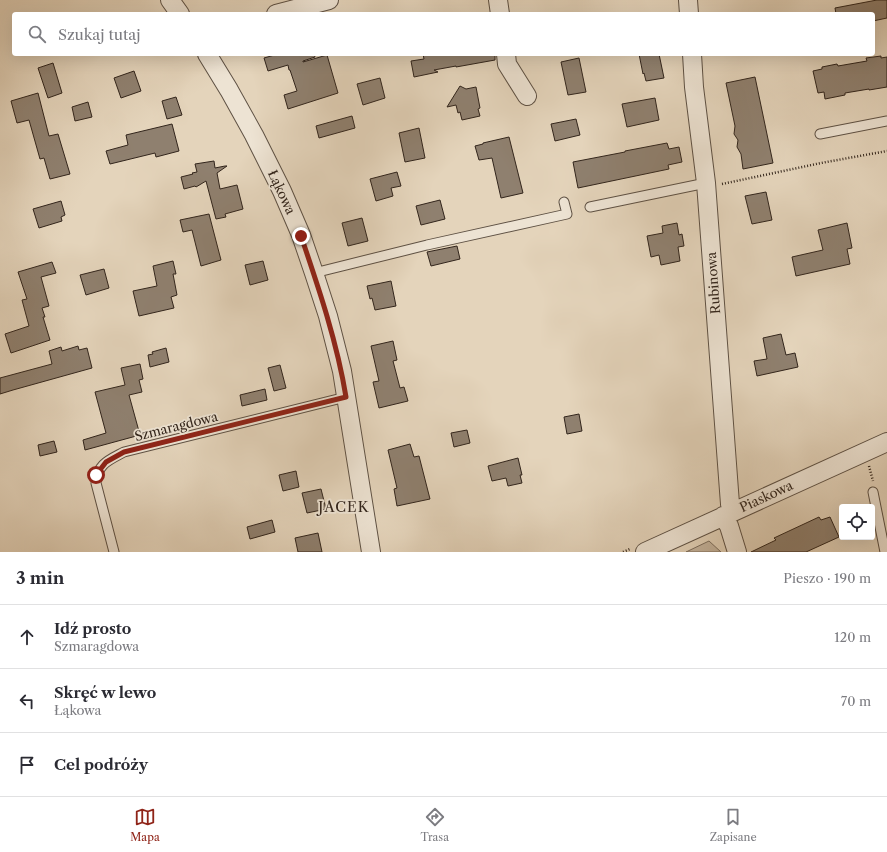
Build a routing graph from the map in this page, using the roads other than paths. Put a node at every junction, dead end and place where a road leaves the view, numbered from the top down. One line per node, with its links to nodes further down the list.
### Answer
1 (170, 0): 5 (street)
2 (329, 0): 6 (street)
3 (498, 0): 7 (street)
4 (688, 0): 8 (street)
5 (179, 12)
6 (284, 12)
7 (500, 12)
8 (689, 12)
9 (208, 56): 18 (street, Łąkowa)
10 (506, 56): 12 (street)
11 (692, 56): 15 (street, Rubinowa)
12 (527, 96)
13 (887, 121): 14 (lane)
14 (820, 134)
15 (706, 183): 17 (lane); 22 (street, Rubinowa)
16 (564, 202): 18 (lane)
17 (590, 206)
18 (314, 273): 19 (street, Łąkowa)
19 (346, 397): 23 (lane, Szmaragdowa); 24 (street, Łąkowa)
20 (887, 442): 22 (street, Piaskowa)
21 (873, 492): 27 (lane)
22 (728, 514): 25 (street, Piaskowa); 26 (street, Rubinowa)
23 (114, 552)
24 (371, 552)
25 (645, 552)
26 (737, 552)
27 (885, 552)

